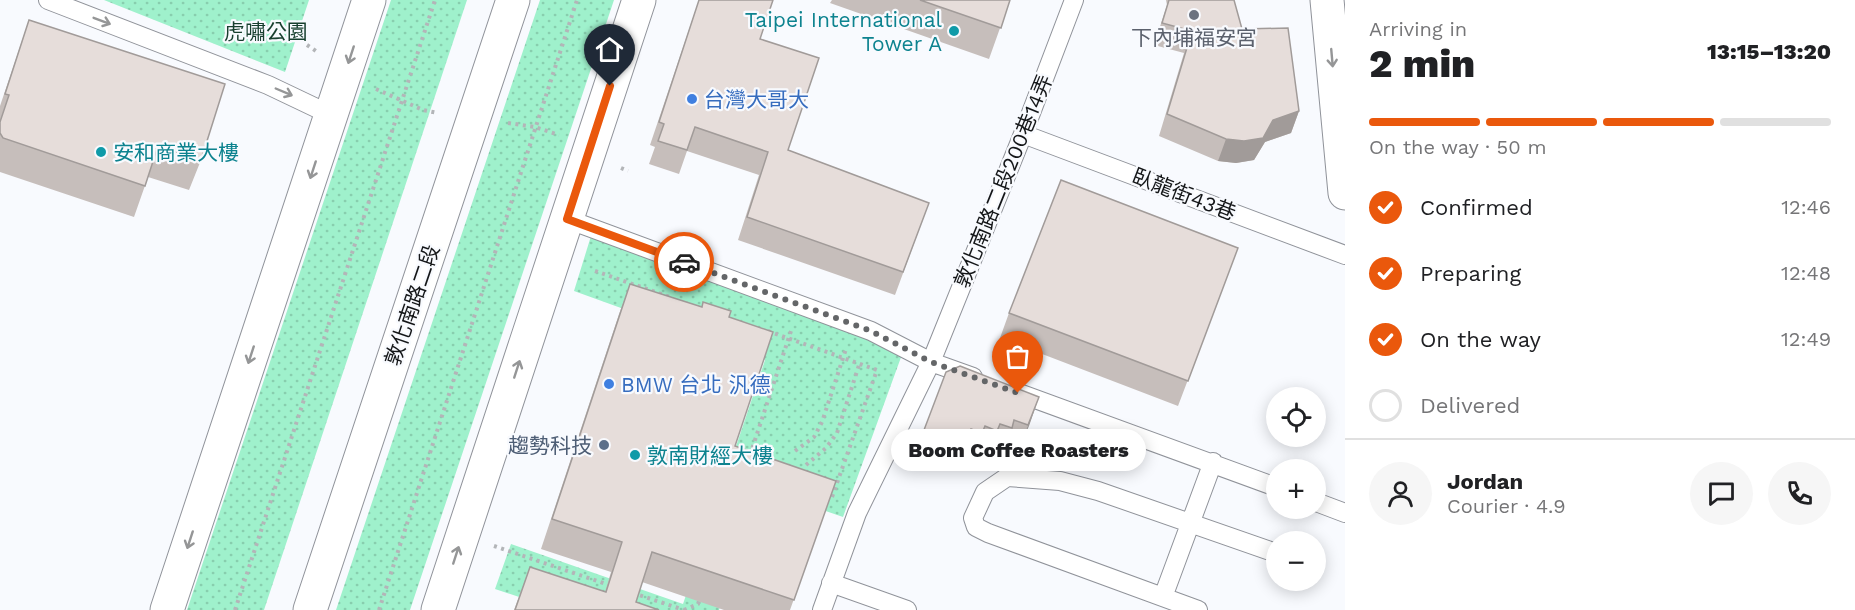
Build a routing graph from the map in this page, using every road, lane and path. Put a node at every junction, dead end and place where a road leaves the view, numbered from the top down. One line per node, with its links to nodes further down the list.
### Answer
1 (48, 0): 12 (lane, one-way to 12)
2 (369, 0): 12 (main road, one-way to 12)
3 (435, 0): 10 (path)
4 (513, 0): 47 (main road, 敦化南路二段)
5 (577, 0): 14 (path)
6 (639, 0): 18 (main road)
7 (1074, 0): 15 (lane, 敦化南路二段200巷14弄)
8 (1327, 0): 17 (main road, one-way to 17)
9 (372, 87): 10 (path)
10 (402, 100): 11 (path); 46 (path)
11 (423, 110)
12 (331, 115): 45 (main road, one-way to 45)
13 (506, 123): 14 (path)
14 (535, 127): 16 (path); 48 (path)
15 (1023, 134): 19 (lane, 臥龍街43巷); 27 (lane, 敦化南路二段200巷14弄)
16 (558, 135)
17 (1345, 193)
18 (567, 219): 22 (lane); 38 (main road, one-way to 18)
19 (1345, 255)
20 (595, 270): 21 (path)
21 (681, 301)
22 (800, 305): 23 (lane); 25 (path)
23 (862, 328): 26 (path); 27 (lane); 28 (path)
24 (767, 331): 25 (path)
25 (789, 339): 26 (path); 30 (path)
26 (843, 358): 28 (path); 29 (path)
27 (931, 362): 31 (lane); 35 (lane, 敦化南路二段200巷14弄)
28 (860, 364): 32 (path); 35 (path)
29 (795, 451)
30 (748, 462)
31 (1213, 462): 33 (lane); 37 (lane)
32 (806, 465)
33 (1266, 483)
34 (1326, 506): 36 (lane)
35 (857, 513): 40 (lane, 敦化南路二段200巷14弄)
36 (1345, 513)
37 (1191, 523): 39 (lane); 44 (lane); 44 (lane)
38 (462, 536): 41 (path); 49 (main road, one-way to 38)
39 (1266, 550)
40 (831, 583): 51 (lane, 敦化南路二段200巷14弄); 52 (lane)
41 (616, 587)
42 (627, 591): 50 (path)
43 (702, 593): 50 (path)
44 (1163, 597): 53 (lane)
45 (166, 610)
46 (236, 610)
47 (310, 610)
48 (379, 610)
49 (438, 610)
50 (684, 610)
51 (822, 610)
52 (907, 610)
53 (1198, 610)

